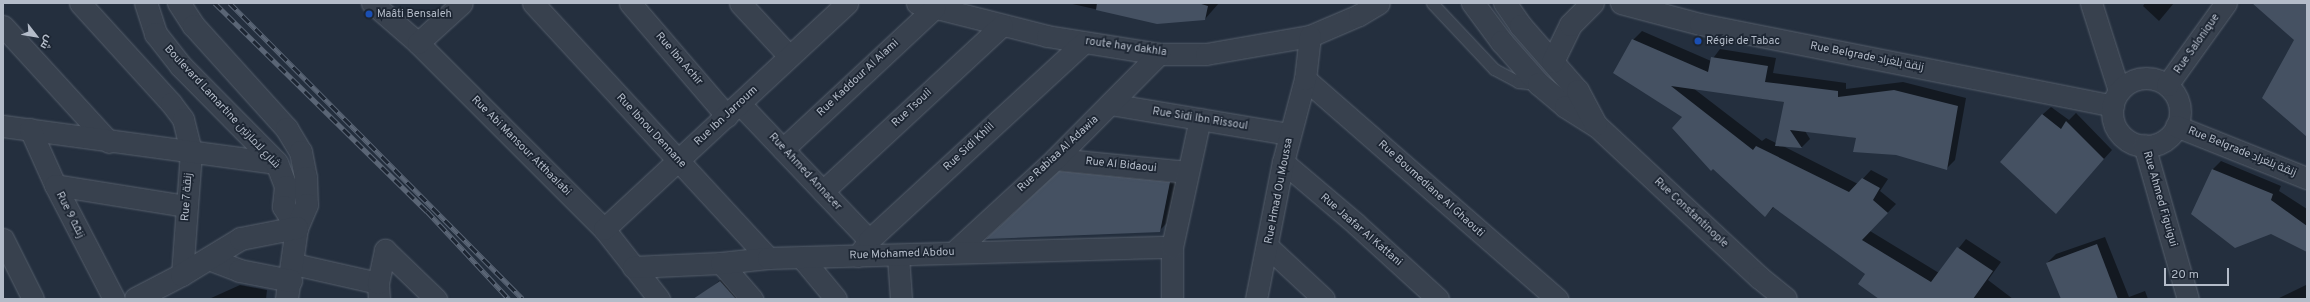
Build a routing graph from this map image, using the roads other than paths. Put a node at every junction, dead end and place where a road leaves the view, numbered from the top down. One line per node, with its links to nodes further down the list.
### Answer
1 (80, 3): 41 (street, Rue 7 زنقة)
2 (146, 3): 45 (street, Boulevard Lamartine شارع لامارتين)
3 (179, 3): 51 (street)
4 (372, 3): 23 (street, Rue Abi Mansour Atthaalabi)
5 (462, 3): 23 (street)
6 (533, 3): 43 (street, Rue Ibnou Dennane)
7 (630, 3): 32 (street, Rue Ibn Achir)
8 (740, 3): 25 (street)
9 (847, 3): 25 (street, Rue Ibn Jarroum)
10 (1379, 3): 21 (street, route hay dakhla)
11 (1432, 3): 28 (lane)
12 (1473, 3): 28 (street, Rue Constantinople)
13 (1505, 3): 26 (street, Rue Constantinople)
14 (1592, 3): 26 (street)
15 (1622, 3): 30 (street, Rue Belgrade زنقة بلغراد)
16 (2091, 3): 30 (street)
17 (2226, 3): 29 (street, Rue Salonique)
18 (925, 5): 19 (street, route hay dakhla); 40 (street, Rue Kaddour Al Alami)
19 (1002, 25): 22 (street, route hay dakhla); 49 (street, Rue Tsouli)
20 (3, 26): 38 (street)
21 (1310, 36): 24 (street, route hay dakhla); 27 (street, Rue Hmad Ou Moussa)
22 (1084, 42): 24 (street, route hay dakhla); 56 (street, Rue Sidi Khlil)
23 (418, 43): 52 (street, Rue Abi Mansour Atthaalabi)
24 (1159, 54): 31 (street, Rue Rabiaa Al Adawia)
25 (789, 56): 32 (street, Rue Ibn Jarroum)
26 (1553, 62): 35 (street, Rue Constantinople)
27 (1306, 79): 37 (street, Rue Hmad Ou Moussa); 79 (street, Rue Boumediane Al Ghaouti)
28 (1539, 84): 35 (street, Rue Constantinople)
29 (2167, 86): 30 (street); 36 (street)
30 (2116, 99): 39 (street)
31 (1110, 104): 33 (street, Rue Sidi Ibn Rissoul); 42 (street, Rue Rabiaa Al Adawia)
32 (734, 110): 40 (street, Rue Ahmed Annacer); 43 (street, Rue Ibn Jarroum)
33 (1200, 119): 37 (street, Rue Sidi Ibn Rissoul); 46 (street)
34 (12, 124): 38 (street); 48 (street, Rue 9 زنقة)
35 (1597, 126): 80 (street, Rue Constantinople)
36 (2176, 126): 39 (street); 47 (street, Rue Belgrade زنقة بلغراد)
37 (1290, 134): 44 (street, Rue Hmad Ou Moussa)
38 (109, 142): 41 (street)
39 (2144, 145): 81 (street, Rue Ahmed Figuigui)
40 (783, 149): 49 (street, Rue Ahmed Annacer)
41 (191, 152): 45 (street); 50 (street, Rue 7 زنقة)
42 (1055, 159): 46 (street, Rue Al Bidaoui); 57 (street, Rue Rabiaa Al Adawia)
43 (679, 161): 52 (street, Rue Ibn Jarroum); 59 (street, Rue Ibnou Dennane)
44 (1283, 162): 55 (street, Rue Hmad Ou Moussa); 78 (street, Rue Jaafar Al Kattani)
45 (277, 163): 51 (street, Boulevard Lamartine شارع لامارتين)
46 (1187, 172): 54 (street)
47 (2307, 178)
48 (55, 185): 50 (street); 68 (street, Rue 9 زنقة)
49 (823, 191): 56 (street, Rue Ahmed Annacer)
50 (186, 206): 64 (street, Rue 7 زنقة)
51 (297, 228): 61 (street); 65 (street)
52 (604, 229): 63 (street, Rue Abi Mansour Atthaalabi)
53 (3, 239): 67 (street)
54 (1172, 247): 57 (street, Rue Mohamed Abdou); 75 (street)
55 (1268, 247): 76 (street, Rue Hmad Ou Moussa); 77 (street)
56 (864, 248): 58 (street, Rue Mohamed Abdou); 60 (street, Rue Mohamed Abdou)
57 (954, 252): 58 (street, Rue Mohamed Abdou)
58 (898, 256): 74 (street)
59 (768, 258): 60 (street, Rue Mohamed Abdou); 62 (street, Rue Mohamed Abdou)
60 (802, 258): 73 (street)
61 (209, 259): 64 (street); 65 (street)
62 (721, 264): 63 (street, Rue Mohamed Abdou); 72 (street)
63 (633, 267): 71 (street, Rue Abi Mansour Atthaalabi)
64 (182, 275): 69 (street)
65 (291, 281): 66 (street)
66 (378, 291): 70 (street)
67 (32, 299)
68 (114, 299)
69 (136, 299)
70 (436, 299)
71 (660, 299)
72 (752, 299)
73 (836, 299)
74 (901, 299)
75 (1172, 299)
76 (1256, 299)
77 (1324, 299)
78 (1438, 299)
79 (1558, 299)
80 (1786, 299)
81 (2188, 299)

